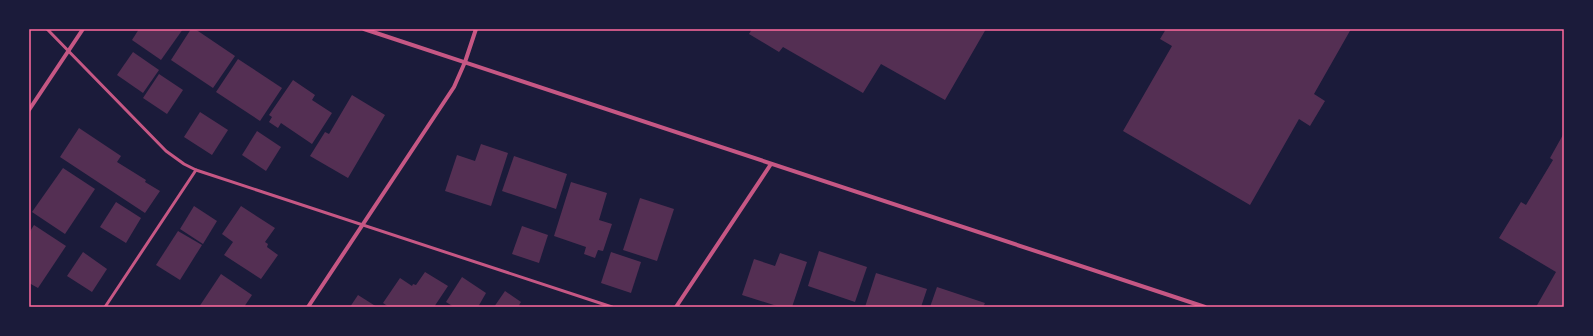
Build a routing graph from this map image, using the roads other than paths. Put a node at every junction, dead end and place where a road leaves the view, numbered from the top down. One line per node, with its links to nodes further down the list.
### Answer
1 (47, 29): 5 (lane)
2 (83, 29): 5 (street)
3 (364, 29): 6 (street)
4 (476, 29): 6 (street)
5 (69, 50): 7 (street); 9 (lane)
6 (465, 62): 8 (street); 10 (street)
7 (29, 110)
8 (771, 164): 14 (street); 15 (street)
9 (196, 170): 10 (lane); 11 (lane)
10 (363, 225): 12 (street); 13 (lane)
11 (105, 307)
12 (308, 307)
13 (612, 307)
14 (676, 307)
15 (1205, 307)

